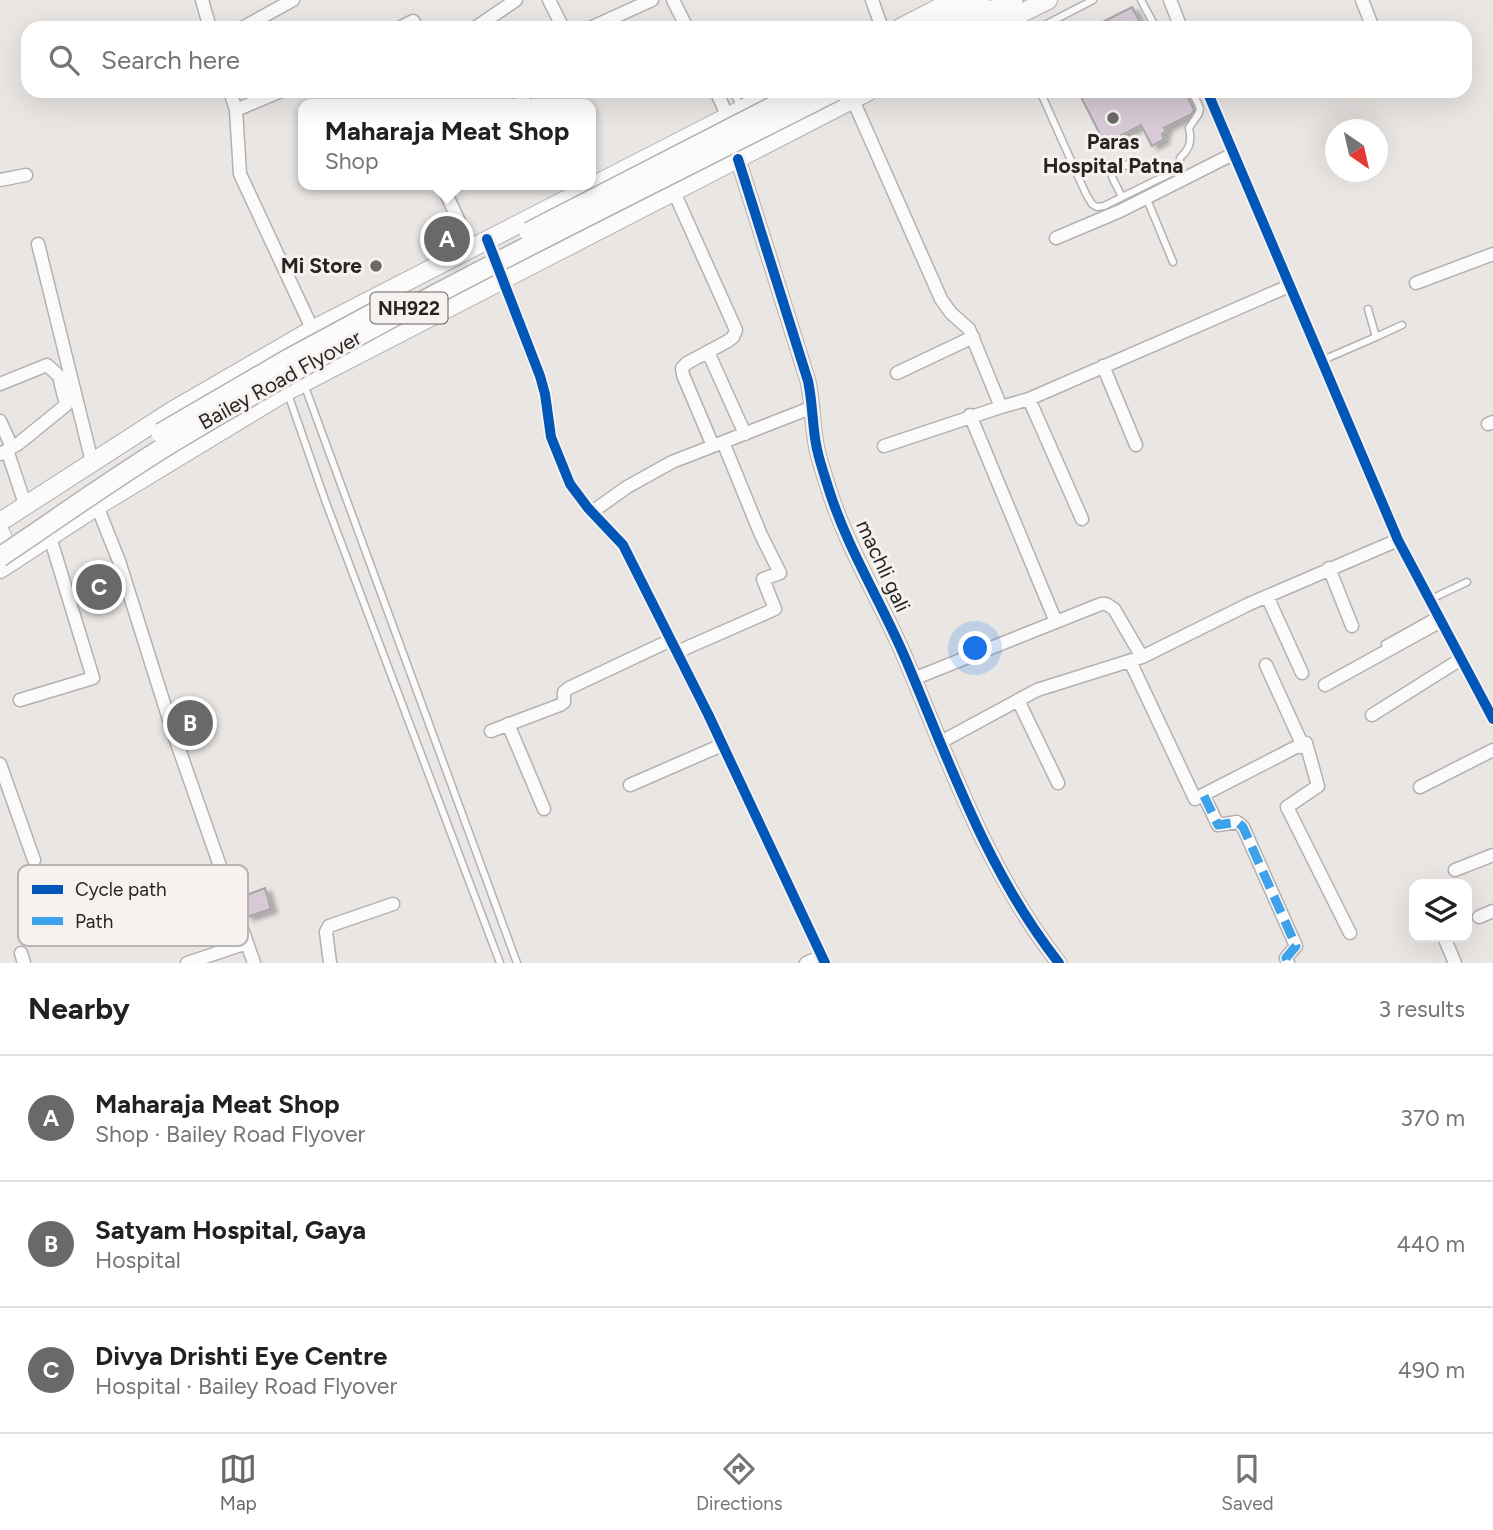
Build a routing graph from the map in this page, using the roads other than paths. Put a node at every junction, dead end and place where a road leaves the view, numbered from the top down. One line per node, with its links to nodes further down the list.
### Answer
1 (202, 0): 16 (street)
2 (293, 0): 17 (street)
3 (549, 0): 19 (street)
4 (652, 0): 20 (street)
5 (673, 0): 21 (street)
6 (872, 0): 22 (street)
7 (954, 0): 23 (main road)
8 (981, 0): 24 (highway)
9 (1013, 0): 25 (highway)
10 (1048, 0): 26 (main road)
11 (1093, 0): 27 (lane)
12 (1141, 0): 28 (lane)
13 (1170, 0): 29 (street)
14 (1362, 0): 30 (street)
15 (513, 1): 18 (street)
16 (208, 21)
17 (255, 21)
18 (485, 21)
19 (560, 21)
20 (606, 21)
21 (684, 21)
22 (880, 21)
23 (914, 21)
24 (940, 21)
25 (972, 21)
26 (1011, 21)
27 (1052, 21)
28 (1152, 21)
29 (1178, 21)
30 (1370, 21)
31 (232, 98): 43 (street)
32 (264, 98): 43 (street)
33 (722, 98): 44 (street)
34 (734, 98): 44 (lane)
35 (764, 98): 44 (main road)
36 (789, 98): 100 (highway, Bailey Road Flyover / NH922, bridge)
37 (821, 98): 101 (highway, Bailey Road Flyover / NH922, bridge)
38 (846, 98): 45 (main road)
39 (852, 98): 69 (street)
40 (1043, 98): 55 (lane)
41 (1195, 98): 55 (lane)
42 (1210, 98): 46 (street)
43 (236, 110): 68 (street)
44 (735, 113): 45 (main road); 51 (main road)
45 (759, 148): 47 (main road)
46 (1233, 154): 56 (street); 65 (street)
47 (738, 159): 54 (main road); 80 (street, machli gali)
48 (1133, 161): 55 (lane)
49 (26, 175): 50 (street)
50 (0, 180)
51 (596, 180)
52 (444, 190): 60 (street)
53 (576, 190): 58 (main road)
54 (674, 192): 63 (main road); 71 (street)
55 (1122, 197)
56 (1146, 197): 57 (street); 62 (lane)
57 (1056, 238)
58 (487, 239): 60 (main road); 63 (street)
59 (38, 244): 90 (street)
60 (471, 247): 68 (main road)
61 (1493, 254): 64 (street)
62 (1173, 262)
63 (504, 281): 74 (main road); 94 (street)
64 (1416, 283)
65 (1289, 286): 72 (street); 73 (street)
66 (1367, 309): 70 (lane)
67 (1402, 326): 70 (lane)
68 (312, 330): 74 (street); 84 (main road)
69 (973, 337): 75 (street); 81 (street)
70 (1376, 337): 72 (lane)
71 (708, 352): 85 (street); 86 (street)
72 (1323, 360): 99 (street)
73 (1103, 366): 79 (street); 87 (street)
74 (334, 367): 76 (main road)
75 (897, 373)
76 (303, 383): 78 (main road); 149 (lane)
77 (0, 384): 89 (street)
78 (287, 391): 91 (main road); 148 (lane)
79 (1029, 398): 81 (street); 95 (street)
80 (813, 407): 85 (street); 115 (street, machli gali)
81 (1001, 407): 82 (street)
82 (970, 415): 88 (street); 107 (street)
83 (0, 421): 89 (street)
84 (144, 429): 90 (main road); 91 (main road)
85 (745, 434): 86 (street)
86 (718, 444): 94 (street); 110 (street)
87 (1136, 445)
88 (884, 446)
89 (6, 450): 92 (street)
90 (92, 462): 92 (main road)
91 (166, 464): 93 (main road)
92 (25, 504): 96 (main road)
93 (97, 506): 98 (main road); 135 (street)
94 (592, 512): 110 (street)
95 (1082, 519)
96 (0, 522)
97 (0, 532): 101 (main road)
98 (50, 537): 101 (main road); 117 (street)
99 (1398, 540): 102 (street); 105 (street)
100 (0, 541)
101 (4, 562)
102 (1329, 568): 104 (street); 108 (street)
103 (1467, 582): 105 (lane)
104 (1267, 596): 111 (street); 114 (street)
105 (1429, 600): 106 (street)
106 (1439, 618): 109 (lane); 112 (street); 116 (street)
107 (1056, 622): 111 (street); 115 (street)
108 (1352, 626)
109 (1385, 644)
110 (674, 645): 121 (street); 124 (street)
111 (1136, 659): 118 (street); 131 (street)
112 (1461, 659): 119 (street); 120 (street)
113 (1266, 665): 125 (street)
114 (1302, 673)
115 (914, 679): 123 (street, machli gali)
116 (1325, 685)
117 (20, 700)
118 (1018, 700): 123 (street); 128 (street)
119 (1372, 715)
120 (1493, 719)
121 (508, 724): 122 (street); 132 (street)
122 (491, 731)
123 (939, 743): 151 (street, machli gali)
124 (722, 745): 129 (street); 144 (street)
125 (1299, 747): 131 (street); 140 (street)
126 (1493, 750): 130 (street)
127 (0, 764): 134 (street)
128 (1058, 783)
129 (631, 785)
130 (1420, 787)
131 (1204, 796): 152 (street)
132 (544, 810)
133 (1493, 855): 136 (street)
134 (34, 860)
135 (220, 865)
136 (1455, 870)
137 (393, 904): 147 (street)
138 (1493, 911): 139 (street)
139 (1479, 917)
140 (1350, 933)
141 (1446, 942): 153 (street)
142 (238, 946): 145 (street)
143 (248, 946): 146 (street)
144 (824, 959): 150 (street)
145 (187, 963)
146 (254, 963)
147 (330, 963)
148 (500, 963)
149 (517, 963)
150 (806, 963)
151 (1059, 963)
152 (1288, 963)
153 (1455, 963)

